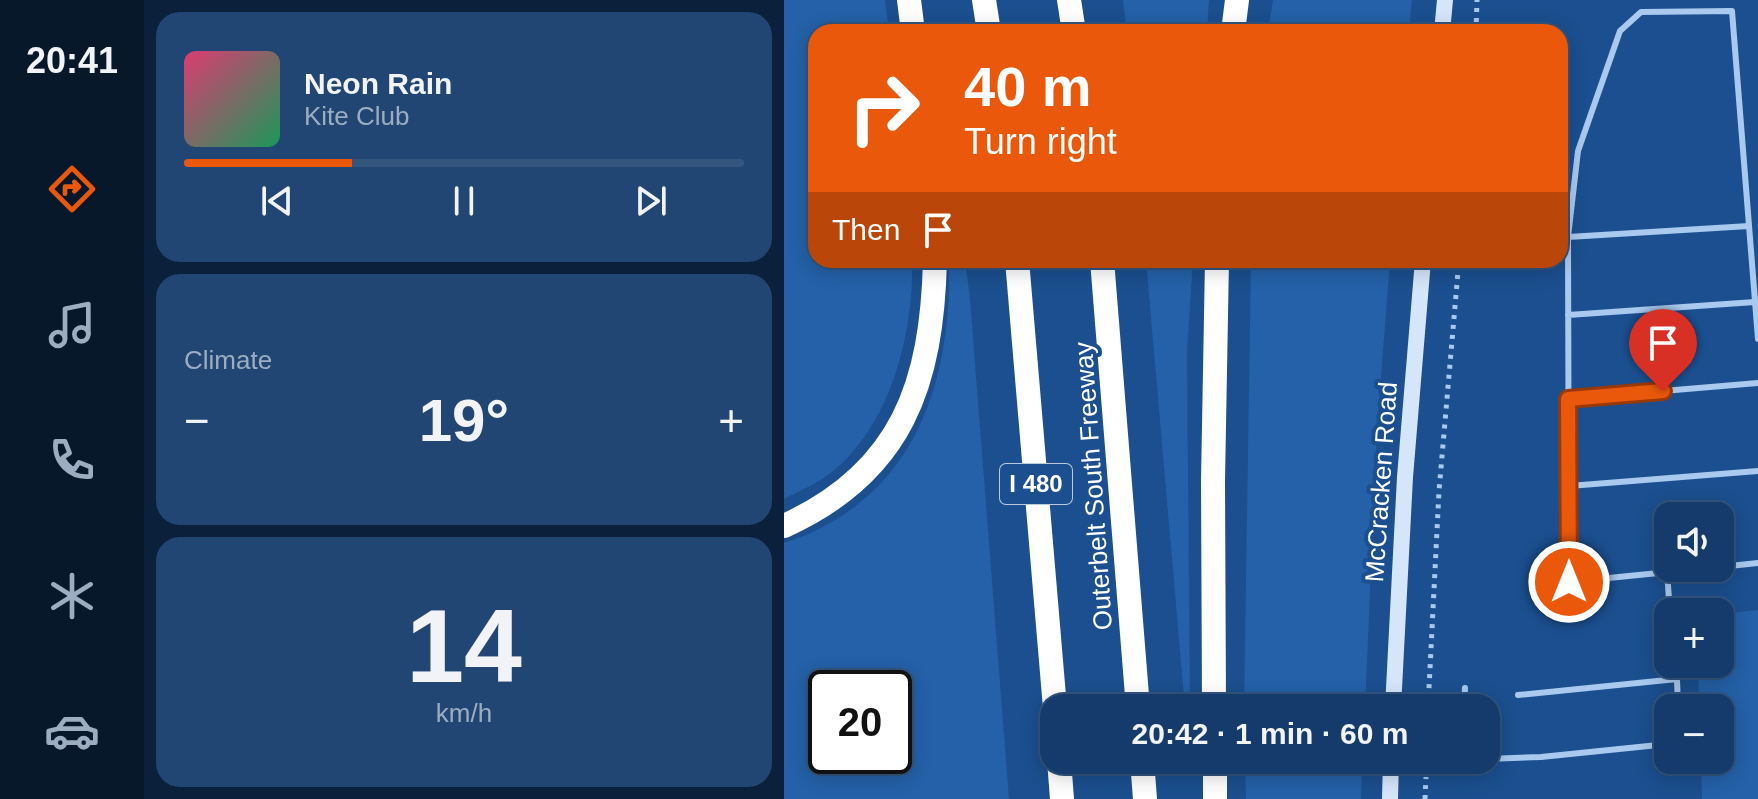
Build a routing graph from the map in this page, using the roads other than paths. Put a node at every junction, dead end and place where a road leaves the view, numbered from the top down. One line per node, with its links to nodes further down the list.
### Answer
1 (909, 0): 6 (highway)
2 (984, 0): 7 (highway)
3 (1069, 0): 8 (highway)
4 (1237, 0): 9 (highway)
5 (1445, 0): 10 (street)
6 (912, 24)
7 (988, 24)
8 (1073, 24)
9 (1234, 24)
10 (1443, 24)
11 (1749, 226): 12 (lane); 12 (lane); 18 (lane)
12 (1568, 237): 19 (lane)
13 (934, 268): 25 (highway)
14 (1018, 268): 31 (highway, Outerbelt South Freeway / I 480)
15 (1103, 268): 32 (highway, Outerbelt South Freeway)
16 (1217, 268): 33 (highway)
17 (1422, 268): 34 (street, McCracken Road)
18 (1755, 302): 19 (lane); 20 (lane)
19 (1568, 315): 22 (lane)
20 (1758, 339)
21 (1758, 383): 22 (lane)
22 (1568, 399): 24 (lane)
23 (1758, 471): 24 (lane)
24 (1569, 486): 28 (lane)
25 (784, 526)
26 (1758, 563): 27 (lane)
27 (1734, 566)
28 (1654, 573)
29 (1677, 679): 36 (lane); 37 (lane)
30 (1465, 688): 35 (lane)
31 (1054, 694)
32 (1137, 694)
33 (1214, 694)
34 (1394, 694)
35 (1465, 694)
36 (1678, 694)
37 (1518, 695)
38 (1654, 745): 39 (lane)
39 (1500, 758)
40 (1060, 774): 44 (highway)
41 (1143, 774): 45 (highway)
42 (1215, 774): 46 (highway)
43 (1391, 774): 47 (street)
44 (1062, 799)
45 (1145, 799)
46 (1215, 799)
47 (1390, 799)

